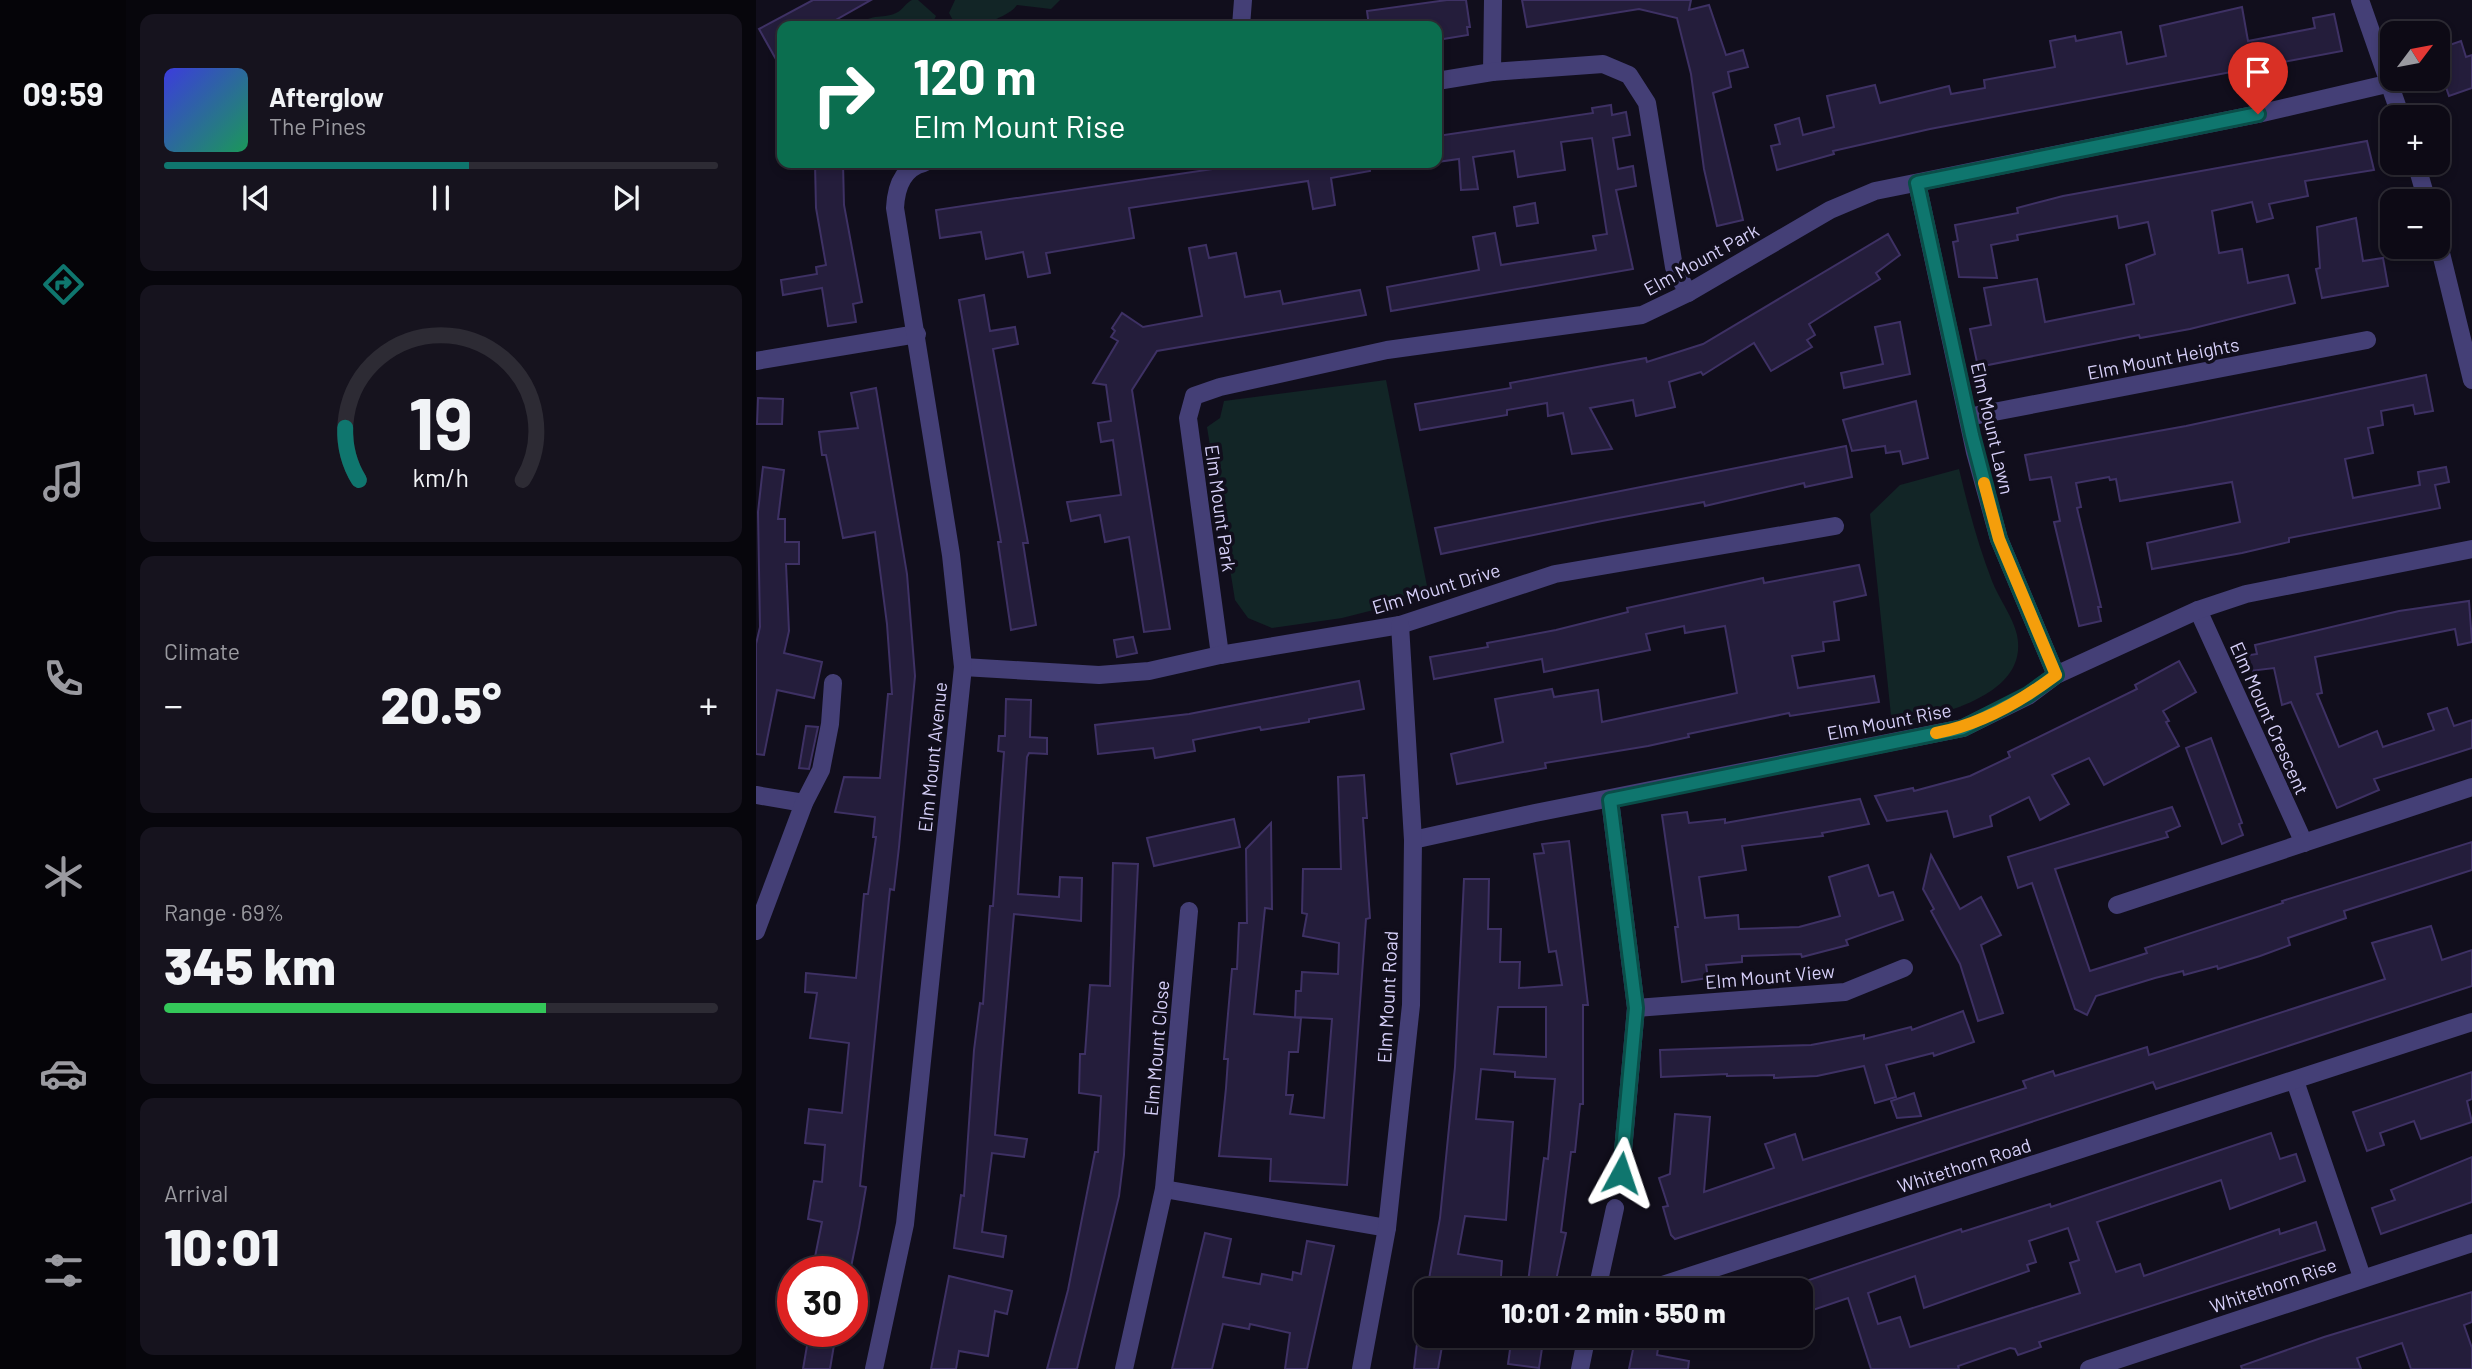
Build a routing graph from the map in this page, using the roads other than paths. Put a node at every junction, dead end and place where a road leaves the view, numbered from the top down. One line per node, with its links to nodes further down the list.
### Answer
1 (1242, 0): 4 (street)
2 (1493, 0): 6 (street)
3 (2360, 0): 5 (street)
4 (1241, 21)
5 (2380, 54)
6 (1492, 72): 7 (street); 12 (street)
7 (1442, 80)
8 (2380, 86): 10 (street, Elm Mount Park)
9 (913, 168): 13 (street, Elm Mount Avenue)
10 (1917, 183): 12 (street, Elm Mount Park); 17 (street, Elm Mount Lawn)
11 (2442, 259): 16 (street)
12 (1688, 293): 22 (street, Elm Mount Park)
13 (917, 334): 15 (street); 23 (street, Elm Mount Avenue)
14 (2367, 340): 17 (street, Elm Mount Heights)
15 (756, 361)
16 (2472, 380)
17 (1968, 417): 24 (street, Elm Mount Lawn)
18 (1835, 526): 21 (street, Elm Mount Drive)
19 (2472, 549): 20 (street, Elm Mount Rise)
20 (2198, 610): 24 (street, Elm Mount Rise); 31 (street, Elm Mount Crescent)
21 (1400, 625): 22 (street, Elm Mount Drive); 30 (street, Elm Mount Road)
22 (1220, 655): 23 (street, Elm Mount Drive)
23 (963, 667): 48 (street, Elm Mount Avenue)
24 (2056, 675): 28 (street, Elm Mount Rise)
25 (833, 683): 29 (street)
26 (2472, 787): 31 (street)
27 (756, 795): 29 (street)
28 (1610, 800): 30 (street, Elm Mount Rise); 36 (street)
29 (804, 803): 34 (street)
30 (1413, 841): 42 (street, Elm Mount Road)
31 (2304, 843): 32 (street)
32 (2117, 905)
33 (1189, 911): 40 (street, Elm Mount Close)
34 (756, 931)
35 (1904, 968): 36 (street, Elm Mount View)
36 (1636, 1008): 39 (street)
37 (2472, 1022): 38 (street, Whitethorn Road)
38 (2295, 1081): 44 (street); 46 (street, Whitethorn Road)
39 (1621, 1173)
40 (1164, 1189): 42 (street); 49 (street, Elm Mount Close)
41 (1615, 1208): 45 (street)
42 (1388, 1228): 50 (street, Elm Mount Road)
43 (2472, 1243): 44 (street, Whitethorn Rise)
44 (2362, 1277): 52 (street, Whitethorn Rise)
45 (1600, 1278)
46 (1684, 1278)
47 (1584, 1348): 51 (street)
48 (874, 1369)
49 (1124, 1369)
50 (1361, 1369)
51 (1580, 1369)
52 (2089, 1369)

